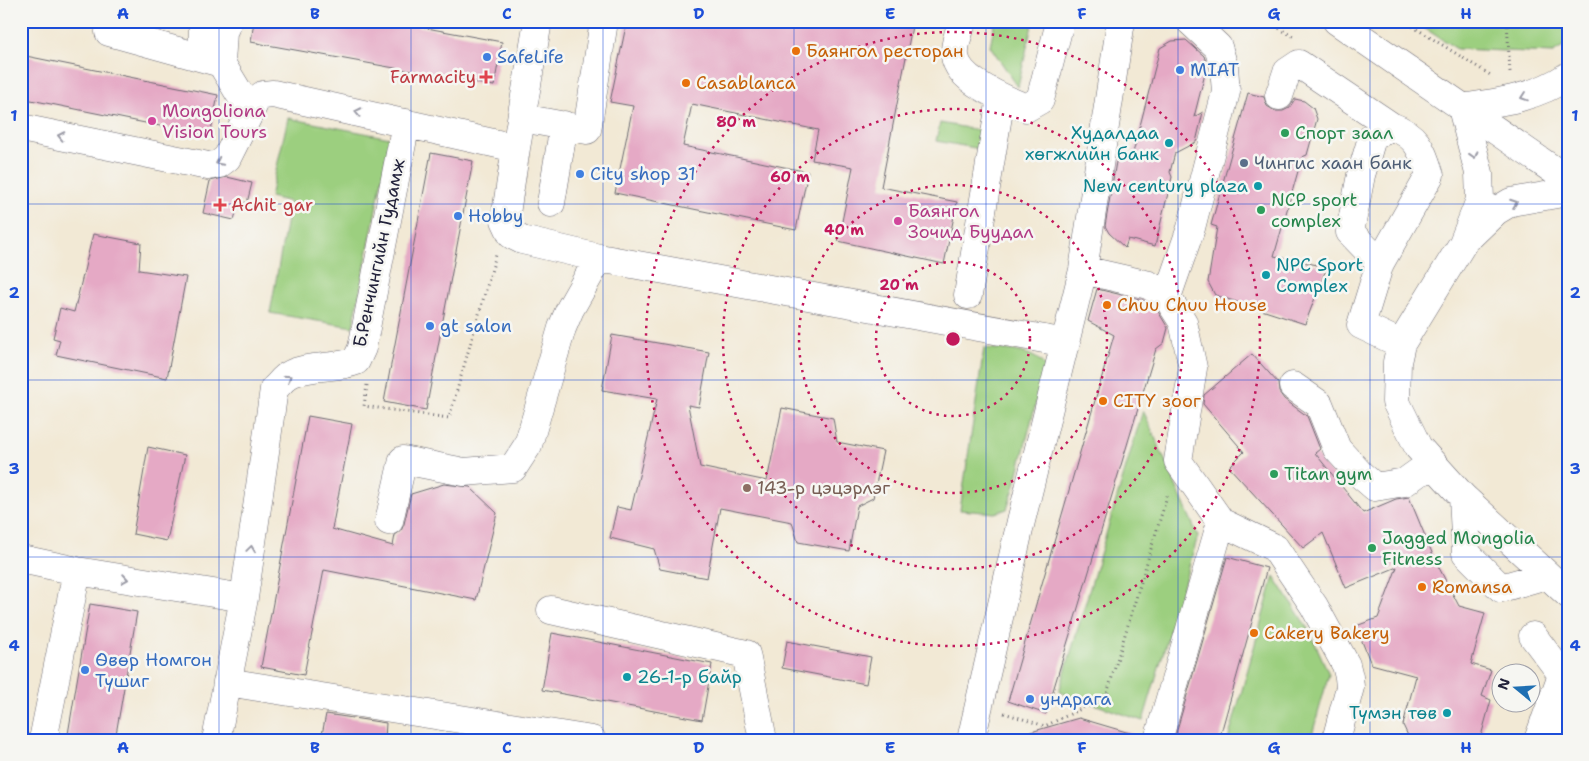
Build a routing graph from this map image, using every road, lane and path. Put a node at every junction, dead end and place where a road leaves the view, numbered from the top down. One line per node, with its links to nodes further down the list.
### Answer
1 (203, 21): 13 (main road)
2 (228, 21): 13 (main road)
3 (538, 21): 21 (main road)
4 (604, 21): 23 (main road)
5 (963, 21): 18 (main road)
6 (1121, 21): 34 (main road)
7 (1190, 21): 36 (main road)
8 (1337, 21): 19 (main road)
9 (1404, 21): 16 (path)
10 (1508, 21): 14 (path)
11 (1059, 26): 18 (main road)
12 (109, 32): 13 (main road)
13 (212, 61): 20 (main road)
14 (1510, 74)
15 (1568, 76): 19 (main road, one-way to 19)
16 (1498, 80)
17 (1279, 96): 24 (main road)
18 (1001, 98): 35 (main road)
19 (1462, 108): 27 (main road); 31 (main road, one-way to 31)
20 (250, 111): 22 (main road, one-way to 20); 25 (main road, one-way to 25)
21 (522, 118): 23 (main road); 26 (main road)
22 (406, 122): 26 (main road); 50 (main road, Б.Ренчингийн Гудамж, one-way to 22)
23 (564, 126): 29 (main road)
24 (1390, 126): 33 (main road); 33 (main road)
25 (21, 128)
26 (516, 148): 30 (main road)
27 (1568, 180)
28 (1568, 192): 31 (main road, one-way to 28)
29 (551, 203)
30 (505, 220): 32 (main road); 39 (path)
31 (1463, 243): 38 (main road)
32 (599, 258): 37 (main road); 44 (main road)
33 (1380, 263): 38 (main road)
34 (1083, 270): 36 (main road); 37 (main road)
35 (968, 295)
36 (1167, 297): 41 (main road)
37 (1066, 342): 55 (main road)
38 (1401, 344): 42 (main road)
39 (369, 376)
40 (1293, 386): 42 (main road)
41 (1178, 461): 45 (main road); 55 (path)
42 (1436, 467): 43 (main road)
43 (1462, 497): 48 (main road); 48 (main road)
44 (389, 521)
45 (1221, 522): 62 (main road); 63 (main road)
46 (21, 559): 47 (main road)
47 (77, 571): 50 (main road, one-way to 50); 58 (main road)
48 (1546, 575): 49 (main road)
49 (1568, 594)
50 (244, 598): 54 (main road, Б.Ренчингийн Гудамж)
51 (551, 610): 57 (main road)
52 (1532, 636): 53 (main road)
53 (1566, 677): 56 (main road)
54 (227, 682): 59 (main road, Б.Ренчингийн Гудамж); 60 (main road)
55 (981, 698): 61 (main road)
56 (1550, 730)
57 (768, 739)
58 (43, 740)
59 (216, 740)
60 (592, 740)
61 (971, 740)
62 (1158, 740)
63 (1336, 740)

